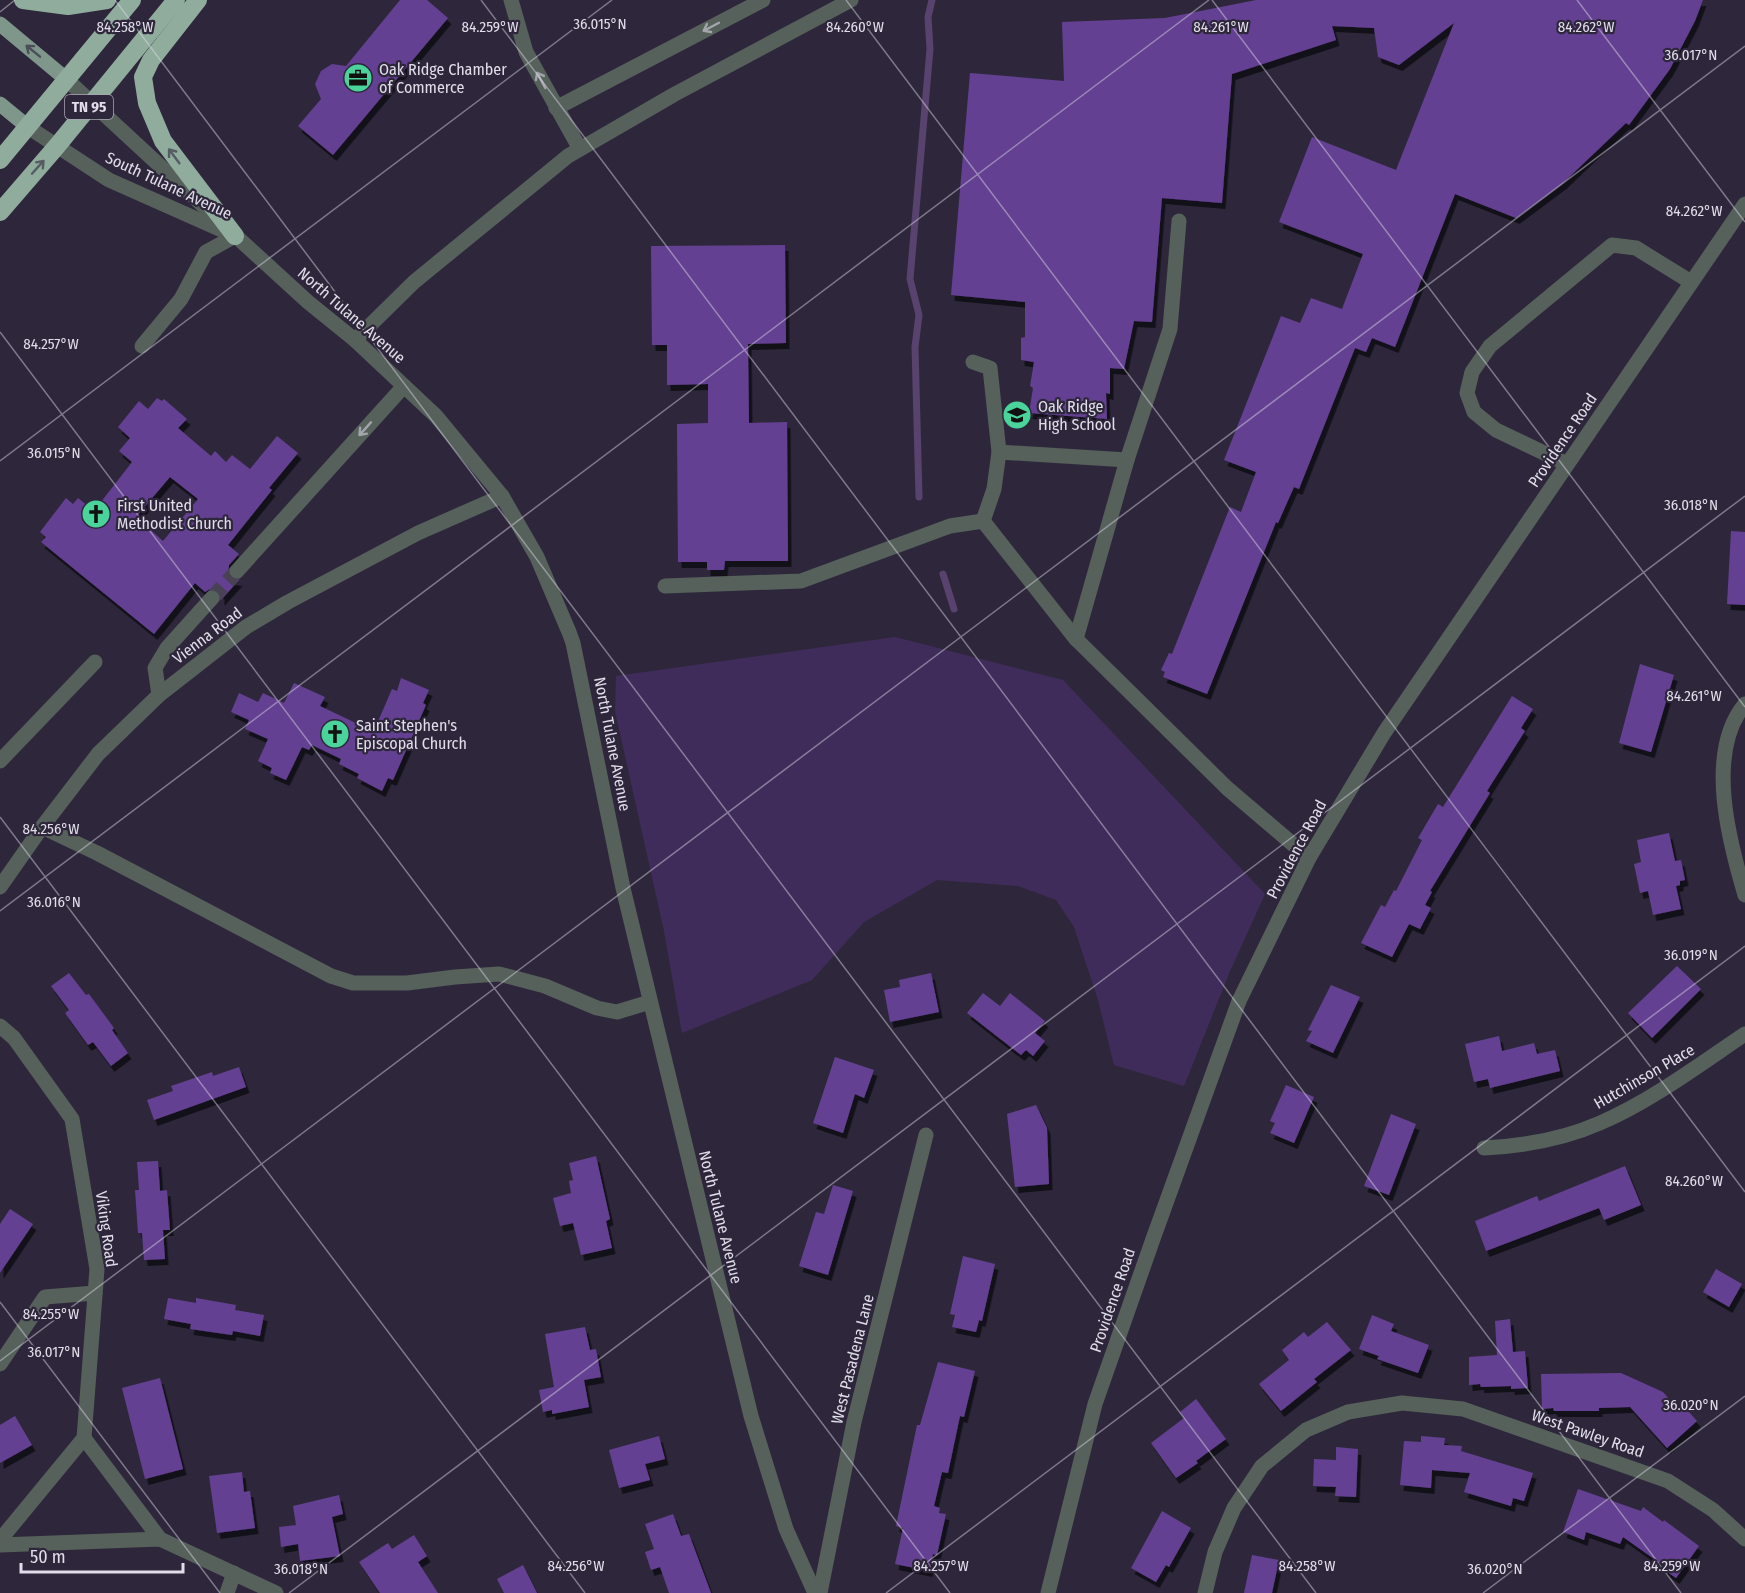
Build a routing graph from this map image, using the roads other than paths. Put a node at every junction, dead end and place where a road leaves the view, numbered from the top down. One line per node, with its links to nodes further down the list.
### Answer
1 (22, 0): 2 (highway)
2 (107, 0)
3 (132, 0): 10 (highway, TN 95)
4 (176, 0): 11 (highway, TN 95)
5 (198, 0): 21 (highway, one-way to 5)
6 (511, 0): 13 (street, one-way to 6)
7 (763, 0): 13 (street, one-way to 13)
8 (851, 0): 16 (street)
9 (0, 24): 10 (main road, one-way to 9)
10 (66, 79): 11 (street, North Tulane Avenue); 14 (highway, TN 95)
11 (93, 102): 15 (highway, TN 95); 21 (street, North Tulane Avenue)
12 (0, 104): 14 (main road, South Tulane Avenue)
13 (556, 108): 16 (street)
14 (28, 126): 15 (street, South Tulane Avenue); 17 (highway, TN 95)
15 (57, 146): 19 (highway, TN 95, one-way to 15); 21 (street, South Tulane Avenue)
16 (580, 149): 23 (street)
17 (0, 160)
18 (1745, 204): 22 (street, Providence Road)
19 (0, 212)
20 (1179, 220): 28 (street)
21 (235, 236): 23 (street, North Tulane Avenue); 24 (street)
22 (1691, 282): 29 (street, Providence Road); 29 (street)
23 (355, 340): 26 (street, North Tulane Avenue)
24 (142, 346)
25 (973, 362): 27 (street)
26 (404, 386): 30 (street, North Tulane Avenue); 32 (street, one-way to 32)
27 (999, 452): 28 (street); 31 (street)
28 (1127, 460): 35 (street)
29 (1567, 464): 41 (street, Providence Road)
30 (502, 496): 37 (street, Vienna Road); 44 (street, North Tulane Avenue)
31 (983, 521): 33 (street); 35 (street)
32 (237, 571)
33 (664, 585)
34 (212, 598): 37 (street)
35 (1077, 639): 41 (street)
36 (94, 662): 39 (street)
37 (159, 694): 40 (street, Vienna Road)
38 (1745, 704): 43 (street)
39 (0, 761)
40 (42, 827): 42 (street, Vienna Road); 44 (street)
41 (1309, 858): 61 (street, Providence Road)
42 (0, 887)
43 (1745, 895)
44 (650, 1002): 59 (street, North Tulane Avenue)
45 (0, 1026): 49 (street, Viking Road)
46 (1745, 1034): 48 (street, Hutchinson Place)
47 (926, 1135): 60 (street, West Pasadena Lane)
48 (1484, 1148)
49 (95, 1293): 50 (street); 51 (street, Viking Road)
50 (0, 1364)
51 (84, 1438): 52 (street); 54 (street)
52 (160, 1539): 55 (street); 56 (street)
53 (1745, 1539): 62 (street, West Pawley Road)
54 (0, 1540)
55 (0, 1545)
56 (234, 1573): 57 (street); 58 (street)
57 (227, 1593)
58 (276, 1593)
59 (815, 1593)
60 (820, 1593)
61 (1048, 1593)
62 (1205, 1593)

